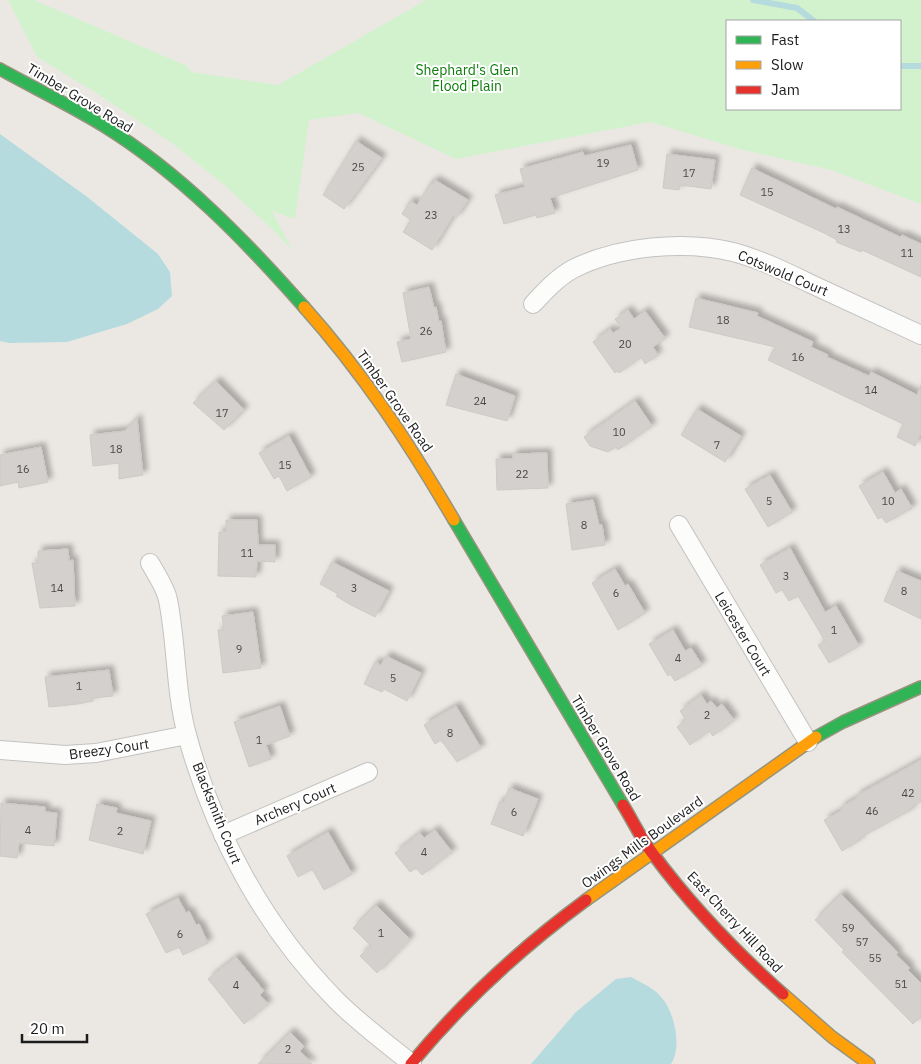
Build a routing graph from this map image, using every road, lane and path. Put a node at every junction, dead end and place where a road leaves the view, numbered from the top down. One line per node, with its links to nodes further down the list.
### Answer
1 (0, 69): 12 (street, Timber Grove Road)
2 (534, 304): 3 (street, Cotswold Court)
3 (921, 334)
4 (679, 525): 8 (street, Leicester Court)
5 (150, 563): 7 (street, Blacksmith Court)
6 (921, 687): 8 (street, Owings Mills Boulevard)
7 (187, 734): 9 (street, Breezy Court); 11 (street, Blacksmith Court)
8 (808, 742): 12 (street, Owings Mills Boulevard)
9 (0, 750)
10 (368, 772): 11 (street, Archery Court)
11 (223, 835): 13 (street, Blacksmith Court)
12 (652, 853): 13 (street, Owings Mills Boulevard); 14 (street, East Cherry Hill Road)
13 (412, 1064)
14 (869, 1064)

